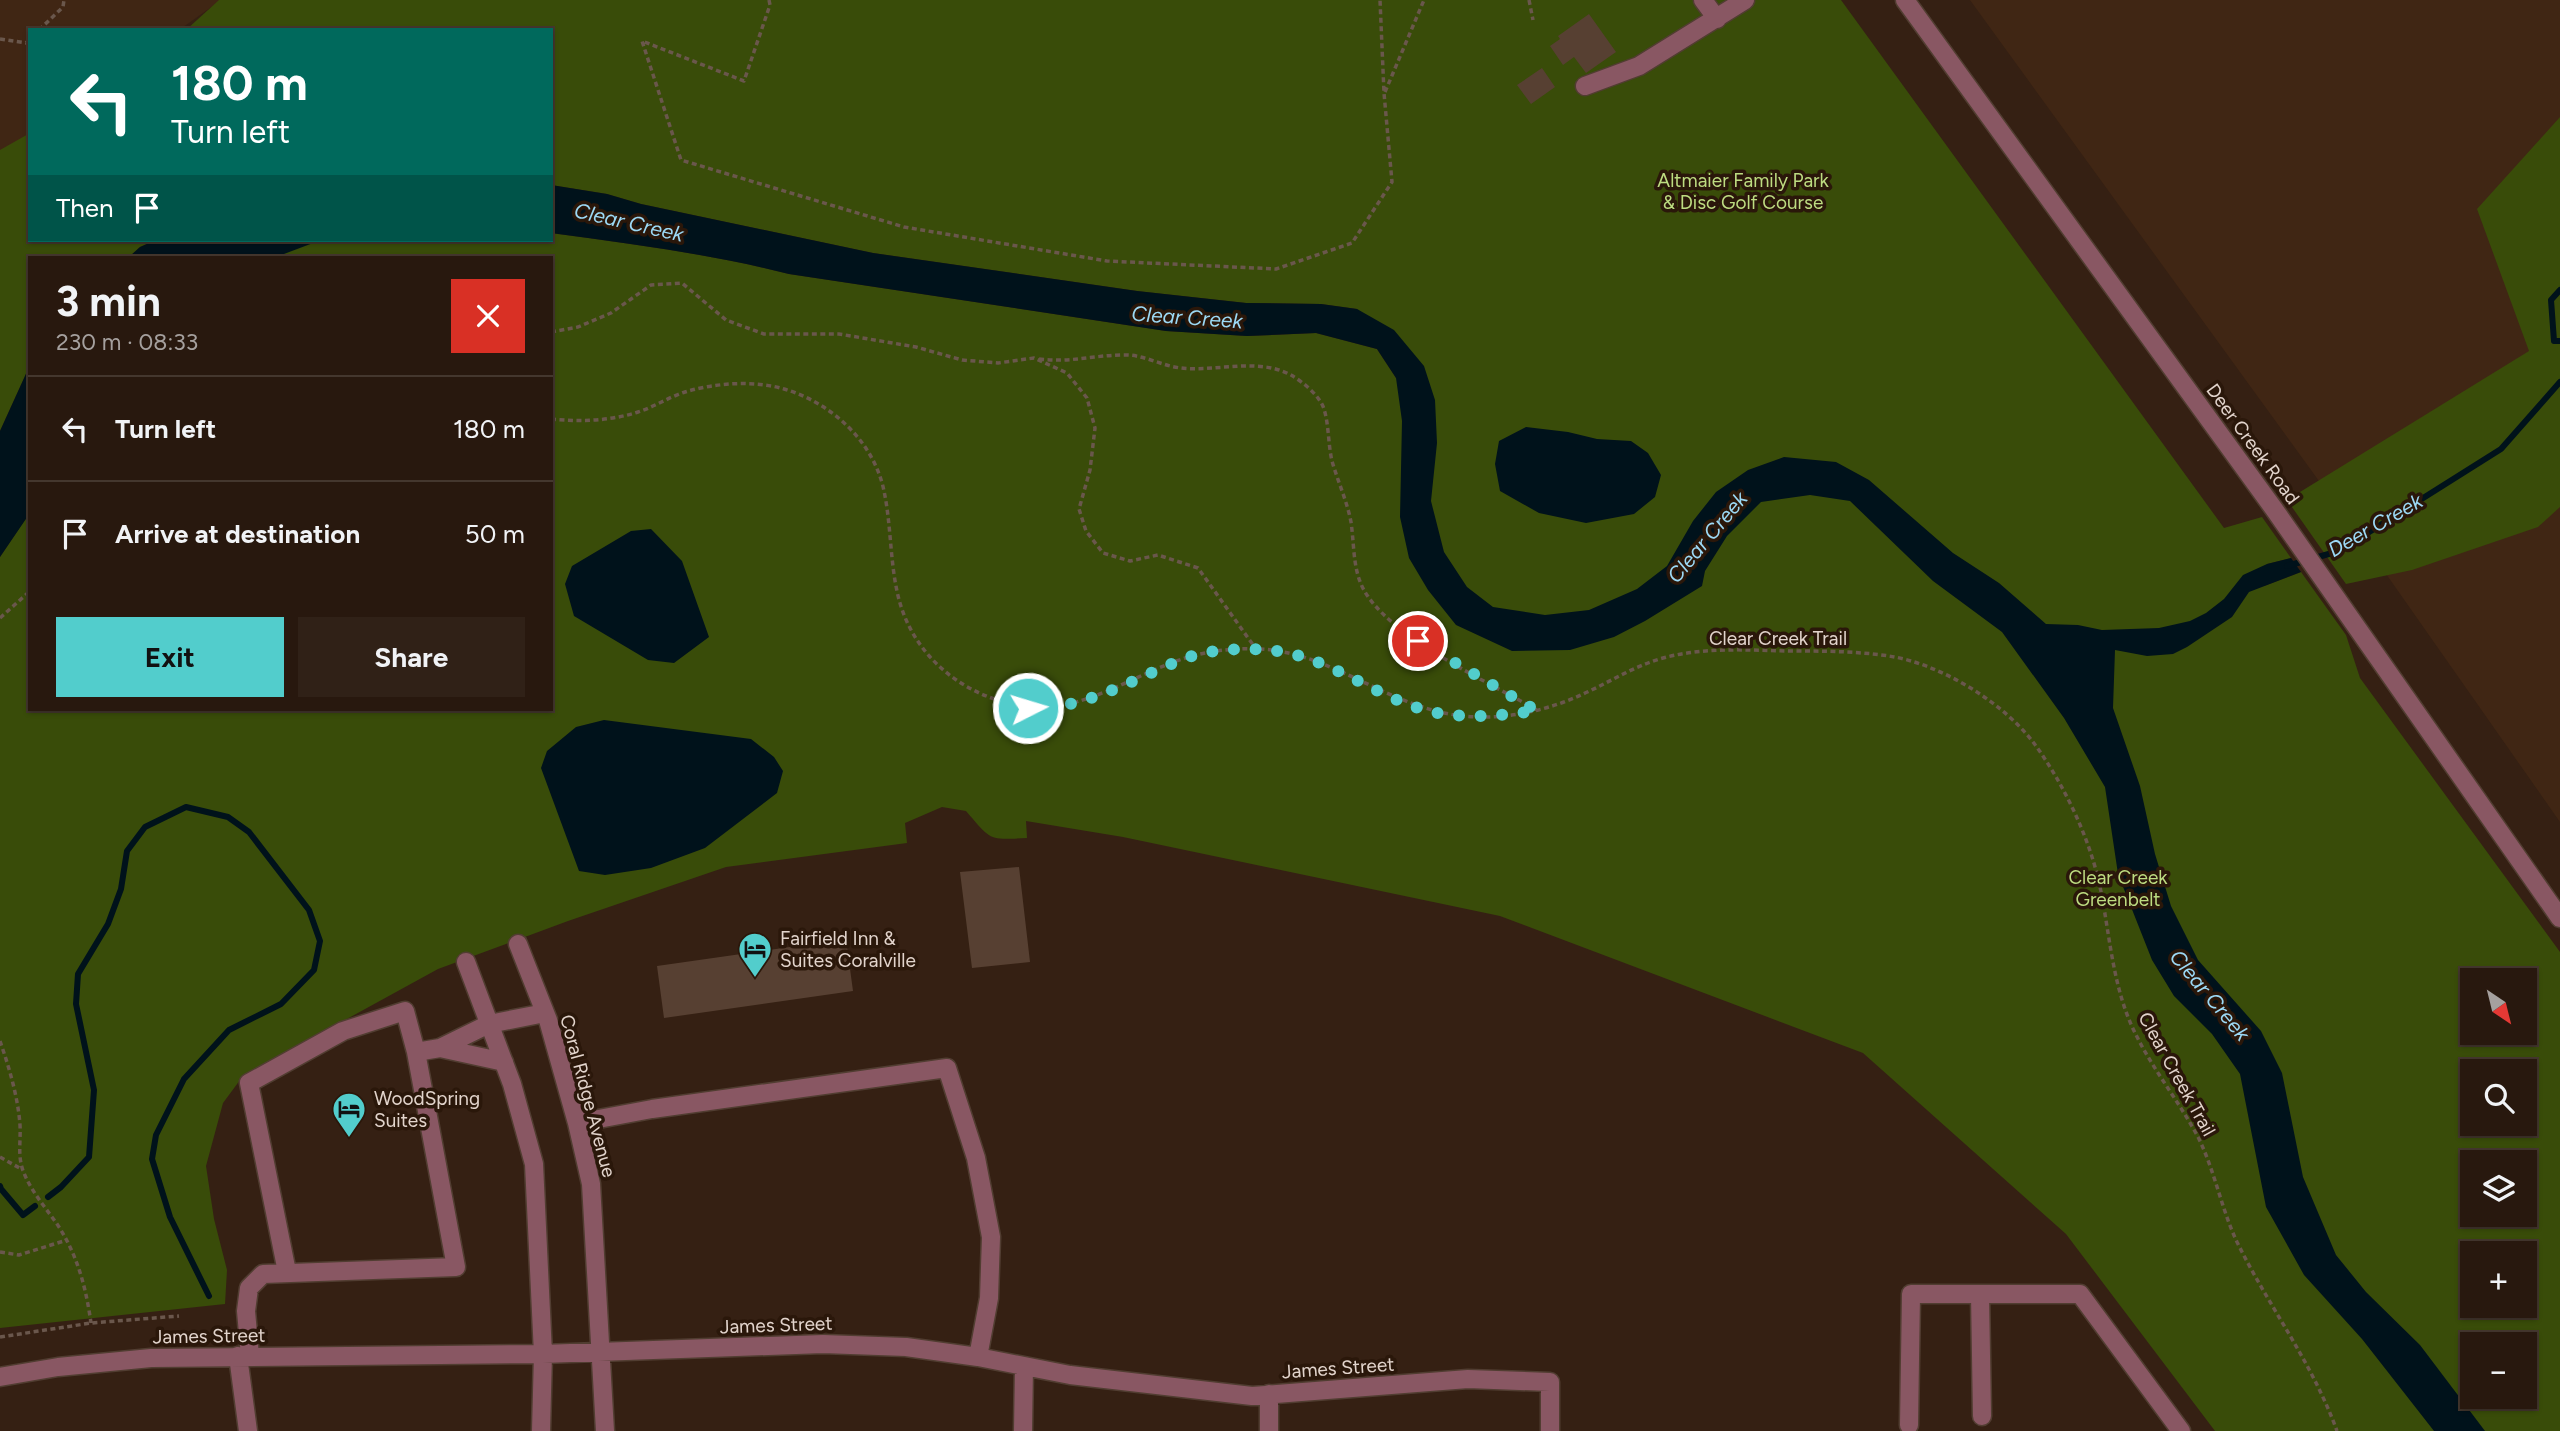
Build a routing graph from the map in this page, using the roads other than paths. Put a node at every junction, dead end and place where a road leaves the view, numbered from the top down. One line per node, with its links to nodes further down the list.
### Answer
1 (1703, 0): 4 (street)
2 (1745, 0): 4 (street)
3 (1905, 0): 6 (street, Deer Creek Road)
4 (1717, 19): 5 (street)
5 (1585, 86)
6 (2560, 918)
7 (518, 944): 9 (street, Coral Ridge Avenue)
8 (466, 962): 10 (street)
9 (545, 1013): 10 (street); 14 (street, Coral Ridge Avenue)
10 (489, 1024): 11 (street); 13 (street)
11 (440, 1048): 12 (street); 13 (street)
12 (416, 1052): 15 (street); 15 (street)
13 (504, 1062): 18 (street)
14 (577, 1123): 17 (street, Coral Ridge Avenue); 20 (street)
15 (287, 1272): 19 (street)
16 (1980, 1294): 24 (street); 25 (street); 32 (street)
17 (601, 1353): 18 (street, James Street); 20 (street, James Street); 28 (street, Coral Ridge Avenue)
18 (543, 1354): 19 (street, James Street); 27 (street)
19 (244, 1356): 22 (street, James Street); 26 (street)
20 (978, 1357): 21 (street, James Street)
21 (1024, 1366): 23 (street, James Street); 29 (street)
22 (0, 1377)
23 (1269, 1394): 30 (street); 31 (street, James Street)
24 (1982, 1416)
25 (1909, 1425)
26 (248, 1431)
27 (541, 1431)
28 (605, 1431)
29 (1023, 1431)
30 (1269, 1431)
31 (1550, 1431)
32 (2181, 1431)

